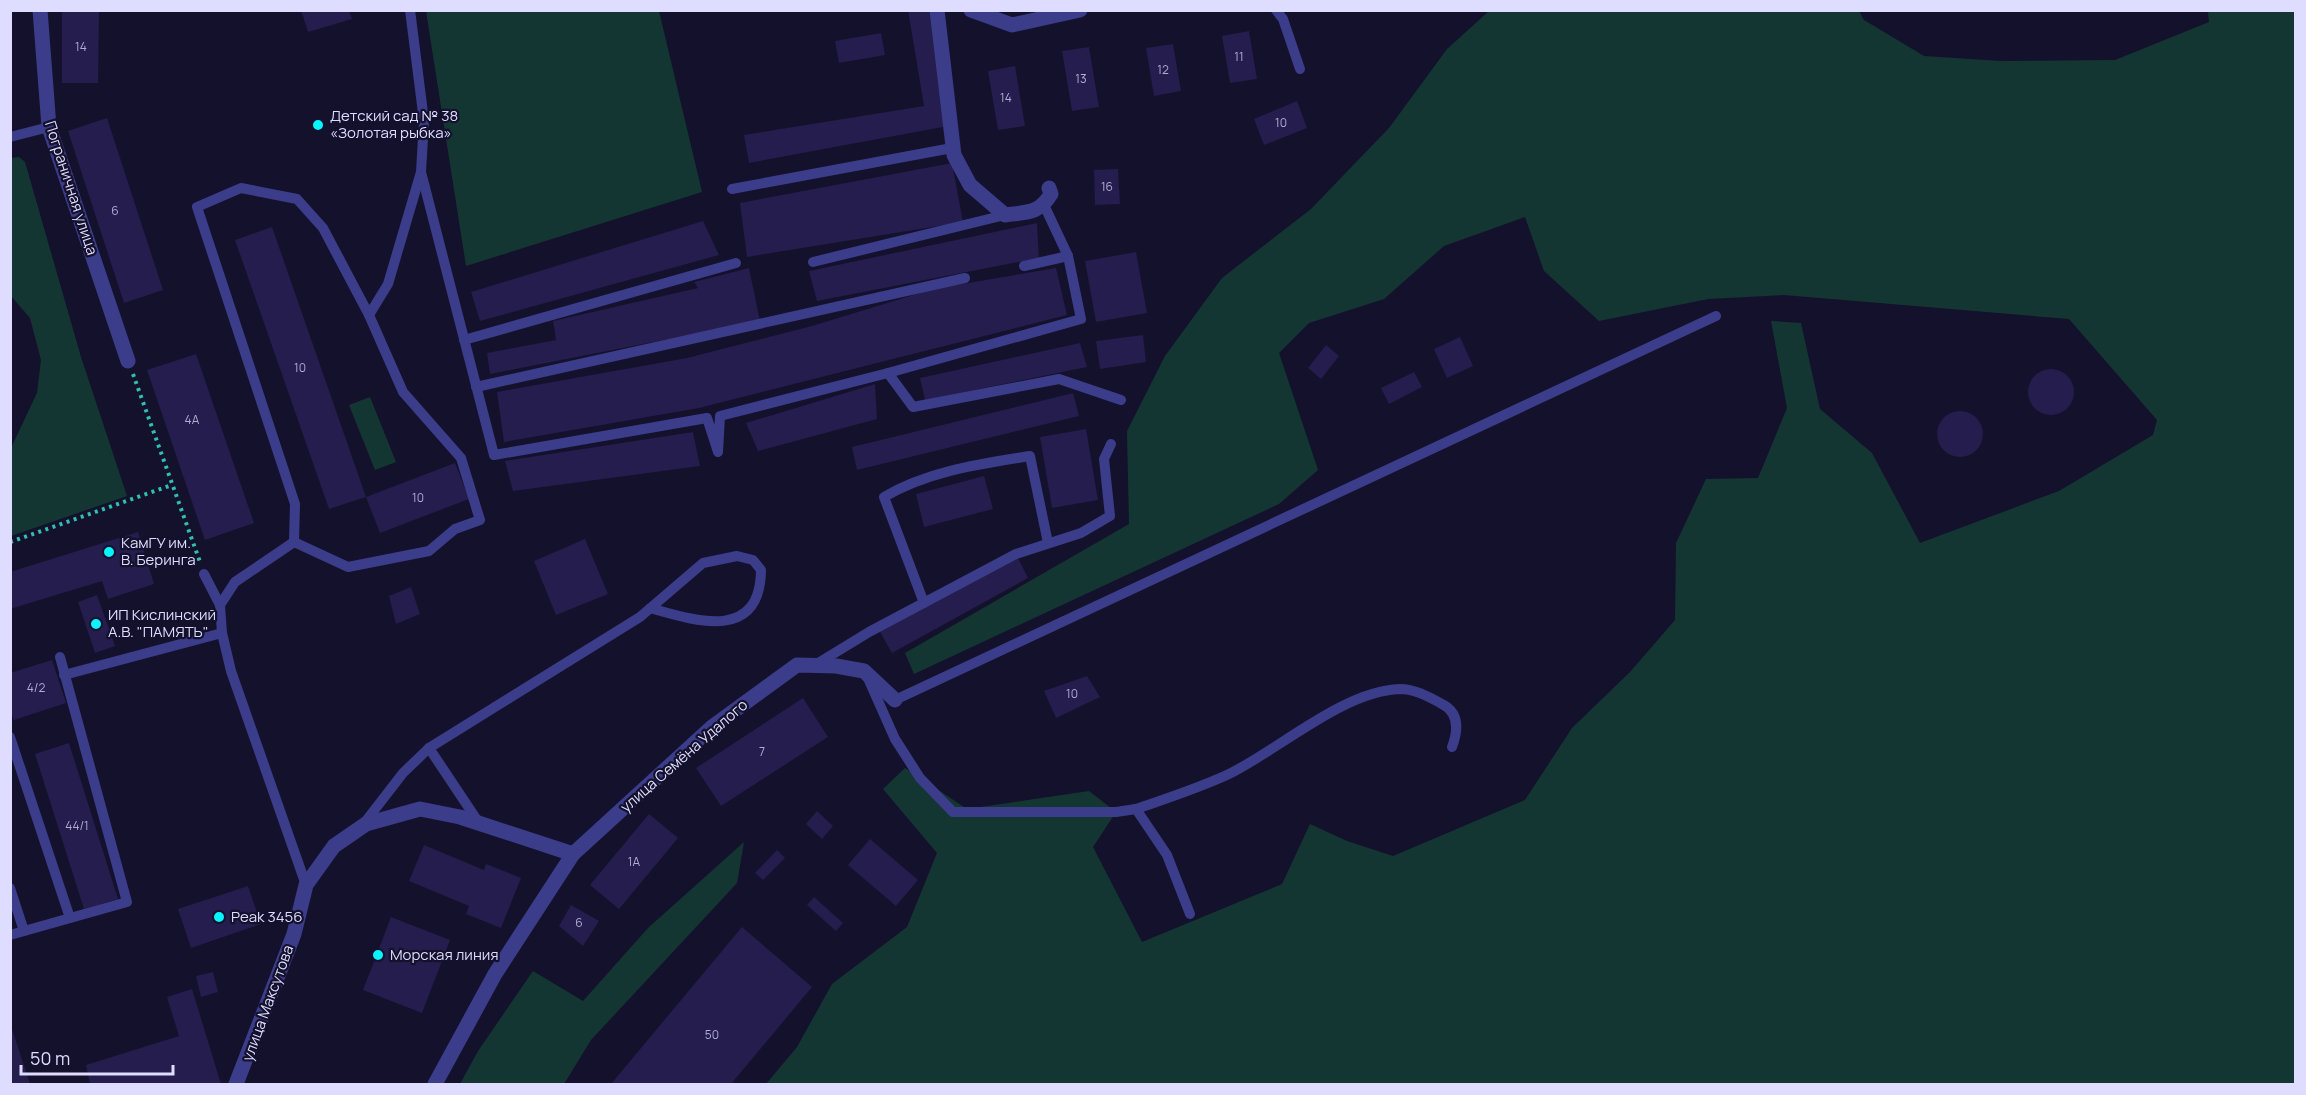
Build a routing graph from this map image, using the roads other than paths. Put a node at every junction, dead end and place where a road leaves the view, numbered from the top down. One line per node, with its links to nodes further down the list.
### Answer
1 (40, 10): 8 (street, Пограничная улица)
2 (410, 10): 11 (lane)
3 (937, 10): 10 (street)
4 (971, 10): 5 (street)
5 (1080, 10)
6 (1276, 10): 7 (lane)
7 (1300, 69)
8 (49, 127): 9 (lane); 24 (street, Пограничная улица)
9 (10, 137)
10 (952, 147): 13 (lane); 15 (street)
11 (421, 172): 21 (lane); 23 (lane)
12 (1048, 188): 14 (street)
13 (732, 189)
14 (1044, 206): 15 (street); 16 (lane)
15 (1005, 215): 17 (lane)
16 (1068, 256): 19 (lane); 25 (lane)
17 (813, 262)
18 (736, 263): 23 (lane)
19 (1024, 266)
20 (965, 278): 26 (lane)
21 (369, 315): 29 (lane); 29 (lane)
22 (1716, 316): 40 (lane)
23 (464, 340): 26 (lane)
24 (128, 361)
25 (888, 373): 26 (lane); 27 (lane)
26 (477, 387)
27 (1122, 400)
28 (1111, 444): 30 (lane)
29 (294, 542): 33 (lane)
30 (1048, 543): 32 (lane); 32 (lane)
31 (204, 574): 33 (lane)
32 (924, 603): 37 (lane)
33 (220, 605): 35 (lane)
34 (650, 608): 34 (lane); 43 (lane)
35 (222, 633): 39 (lane); 49 (lane)
36 (60, 657): 39 (lane)
37 (815, 666): 38 (street, улица Семёна Удалого); 48 (street, улица Семёна Удалого)
38 (864, 671): 40 (street); 45 (lane)
39 (64, 675): 52 (lane)
40 (895, 700)
41 (10, 737): 44 (lane)
42 (1452, 747): 45 (lane)
43 (429, 748): 46 (lane); 47 (lane)
44 (15, 765): 52 (lane)
45 (1136, 809): 51 (lane)
46 (479, 823): 47 (street); 48 (street)
47 (360, 829): 49 (street)
48 (573, 854): 56 (street, улица Семёна Удалого)
49 (306, 885): 55 (street, улица Максутова)
50 (10, 888): 53 (lane)
51 (1190, 914)
52 (70, 918): 53 (lane)
53 (24, 931): 54 (lane)
54 (10, 935)
55 (236, 1084)
56 (435, 1084)

